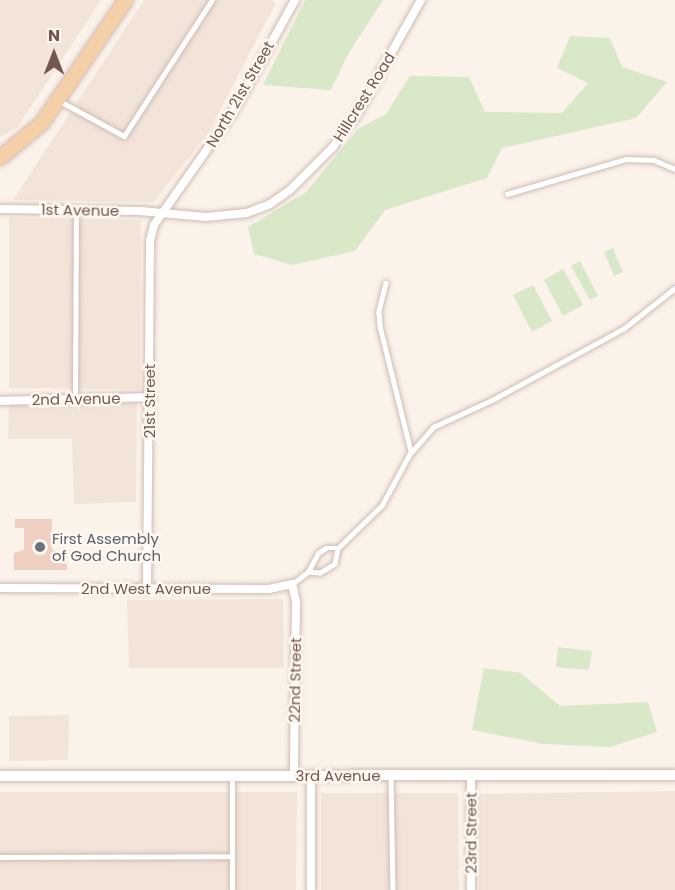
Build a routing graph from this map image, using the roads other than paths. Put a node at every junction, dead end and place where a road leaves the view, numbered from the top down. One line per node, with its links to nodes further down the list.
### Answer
1 (126, 0): 5 (main road)
2 (212, 0): 5 (lane)
3 (295, 0): 11 (street, North 21st Street)
4 (421, 0): 11 (street, Hillcrest Road)
5 (60, 101): 6 (main road)
6 (0, 158)
7 (675, 169): 8 (lane)
8 (507, 194)
9 (0, 209): 10 (street, 1st Avenue)
10 (76, 209): 11 (street, 1st Avenue); 15 (lane)
11 (159, 215): 14 (street, 21st Street)
12 (386, 283): 17 (lane)
13 (675, 288): 17 (lane)
14 (151, 397): 15 (street, 2nd Avenue); 22 (street, 21st Street)
15 (75, 399): 16 (street, 2nd Avenue)
16 (0, 401)
17 (411, 451): 18 (lane)
18 (338, 548): 19 (lane); 19 (lane)
19 (308, 572): 20 (lane)
20 (292, 584): 22 (street, 2nd West Avenue); 26 (street, 22nd Street)
21 (0, 588): 22 (street, 2nd West Avenue)
22 (147, 589)
23 (675, 775): 29 (street, 3rd Avenue)
24 (0, 776): 25 (street, 3rd Avenue)
25 (232, 776): 26 (street, 3rd Avenue); 30 (lane)
26 (294, 776): 27 (street, 3rd Avenue)
27 (311, 776): 28 (street, 3rd Avenue); 33 (street)
28 (391, 776): 29 (street, 3rd Avenue); 34 (lane)
29 (471, 776): 35 (street, 23rd Street)
30 (231, 856): 31 (lane); 32 (lane)
31 (0, 857)
32 (232, 890)
33 (311, 890)
34 (393, 890)
35 (471, 890)

